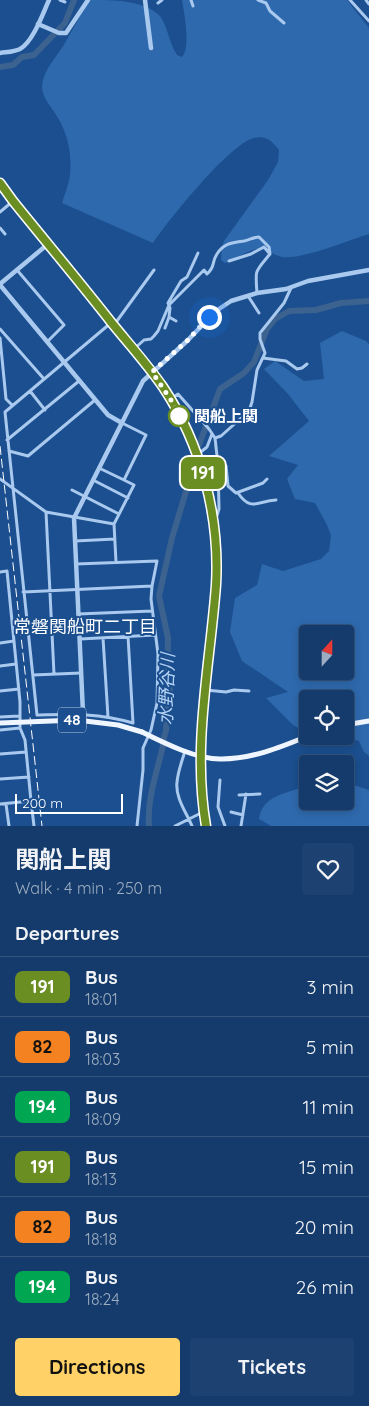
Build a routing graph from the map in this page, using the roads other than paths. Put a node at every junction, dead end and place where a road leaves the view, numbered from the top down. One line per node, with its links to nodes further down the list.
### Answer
1 (60, 0): 10 (street)
2 (88, 0): 15 (street)
3 (145, 0): 17 (street)
4 (162, 0): 11 (street)
5 (191, 0): 13 (street)
6 (258, 0): 16 (street)
7 (350, 0): 14 (street)
8 (366, 0): 12 (street)
9 (47, 1): 15 (street)
10 (65, 2)
11 (158, 3)
12 (369, 4)
13 (193, 6)
14 (369, 21)
15 (38, 24): 18 (street)
16 (284, 24)
17 (151, 48)
18 (0, 53)
19 (0, 183): 20 (main road)
20 (13, 201): 21 (street); 24 (main road)
21 (0, 212)
22 (0, 228): 23 (street)
23 (5, 234)
24 (48, 244): 28 (street); 39 (main road)
25 (198, 253): 35 (street)
26 (270, 254): 27 (street); 33 (street); 35 (street)
27 (230, 261)
28 (17, 270): 31 (street); 43 (street)
29 (154, 270): 39 (street)
30 (369, 270): 32 (street)
31 (0, 285): 43 (street)
32 (291, 288): 33 (street); 45 (street)
33 (257, 293): 34 (street)
34 (248, 295): 36 (street); 48 (street)
35 (169, 305): 37 (street); 44 (street)
36 (259, 313)
37 (168, 317): 38 (street); 40 (street)
38 (176, 320)
39 (112, 323): 44 (main road); 46 (street)
40 (165, 328)
41 (0, 329): 49 (street)
42 (0, 338): 54 (street)
43 (47, 342): 46 (street)
44 (134, 349): 48 (main road)
45 (264, 358): 47 (street); 58 (street)
46 (64, 362): 49 (street); 50 (street)
47 (307, 364)
48 (152, 372): 53 (main road); 56 (street)
49 (44, 379): 51 (street)
50 (79, 381): 52 (street); 55 (street)
51 (30, 391): 54 (street); 55 (street)
52 (95, 400): 56 (street); 60 (street)
53 (171, 400): 57 (street); 61 (main road)
54 (12, 406): 59 (street)
55 (45, 410): 59 (street)
56 (122, 423): 63 (street); 67 (street)
57 (212, 434): 58 (street); 61 (street)
58 (215, 438): 62 (street)
59 (7, 440): 60 (street)
60 (9, 451): 68 (street)
61 (197, 455): 78 (main road)
62 (218, 465): 70 (street); 78 (street)
63 (99, 468): 66 (street); 67 (street)
64 (0, 479): 68 (street)
65 (267, 479): 70 (street)
66 (93, 480): 71 (street); 72 (street)
67 (124, 480): 72 (street)
68 (13, 488): 74 (street); 87 (street)
69 (72, 490): 71 (street)
70 (238, 493): 73 (street)
71 (85, 496): 75 (street); 76 (street)
72 (128, 498): 75 (street)
73 (276, 500)
74 (46, 512): 76 (street); 86 (street)
75 (119, 514): 77 (street)
76 (74, 518): 77 (street); 80 (street)
77 (114, 524): 79 (street)
78 (214, 526): 102 (main road)
79 (115, 539): 80 (street); 81 (street)
80 (75, 541): 82 (street)
81 (116, 562): 82 (street); 84 (street)
82 (76, 564): 85 (street)
83 (0, 572): 94 (street)
84 (152, 586): 85 (street); 88 (street)
85 (77, 589): 86 (street); 89 (street)
86 (50, 590): 87 (street); 99 (street)
87 (23, 592): 100 (street)
88 (152, 611): 89 (street); 90 (street)
89 (78, 614): 93 (street)
90 (155, 635): 91 (street); 114 (street)
91 (128, 636): 92 (street); 108 (street)
92 (103, 638): 93 (street); 108 (street)
93 (79, 639): 98 (street)
94 (14, 641): 95 (street); 96 (street)
95 (0, 643)
96 (16, 664): 97 (street); 101 (street)
97 (0, 666)
98 (81, 672): 99 (street); 105 (street)
99 (54, 674): 100 (street)
100 (33, 676): 105 (street)
101 (19, 689): 103 (street); 107 (street)
102 (206, 690): 104 (street); 119 (main road)
103 (0, 691)
104 (249, 691)
105 (83, 714): 108 (street)
106 (0, 716): 107 (street)
107 (19, 716): 112 (street)
108 (108, 717)
109 (369, 722): 111 (main road)
110 (0, 723): 114 (main road, 48, bridge)
111 (354, 724)
112 (20, 728): 113 (street); 117 (street)
113 (0, 730)
114 (149, 735): 116 (main road, 48); 135 (street)
115 (299, 740): 119 (main road, 48)
116 (185, 750): 119 (main road, 48); 132 (street)
117 (26, 752): 118 (street); 120 (street)
118 (0, 754)
119 (200, 756): 129 (main road)
120 (29, 777): 121 (street); 126 (street)
121 (0, 780)
122 (220, 780): 139 (street)
123 (246, 794): 124 (street); 125 (street); 131 (street)
124 (260, 794)
125 (239, 795)
126 (31, 801): 128 (street); 134 (street)
127 (0, 804): 128 (street)
128 (6, 804): 133 (street)
129 (203, 812): 132 (street); 138 (main road)
130 (231, 812): 131 (street)
131 (243, 815): 140 (street)
132 (189, 819): 136 (street); 137 (street)
133 (9, 826)
134 (34, 826)
135 (137, 826)
136 (176, 826)
137 (192, 826)
138 (206, 826)
139 (225, 826)
140 (241, 826)

